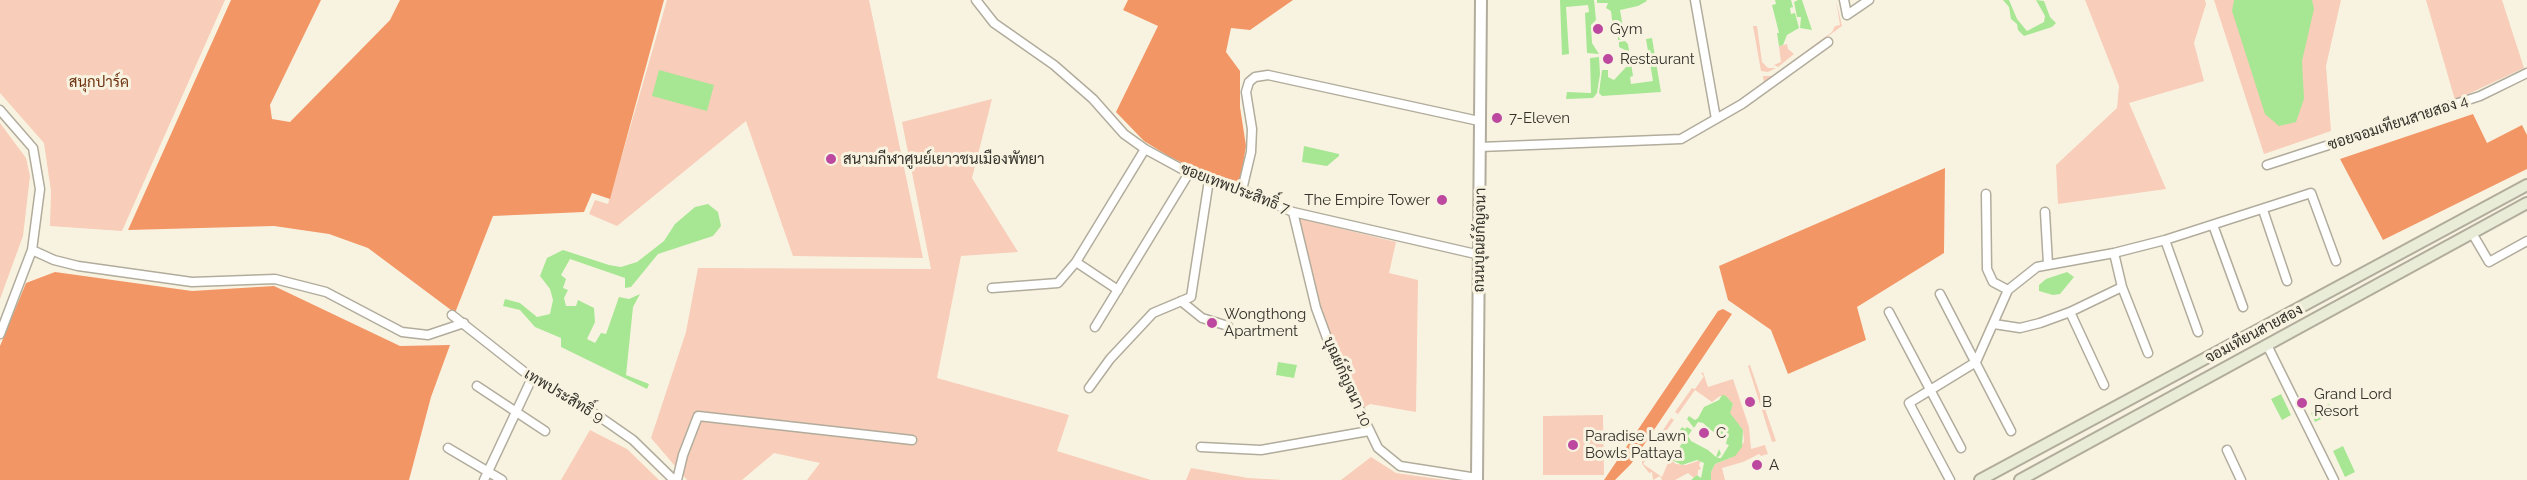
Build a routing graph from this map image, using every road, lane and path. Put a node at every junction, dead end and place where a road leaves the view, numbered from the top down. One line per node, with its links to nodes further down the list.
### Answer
1 (976, 0): 12 (street, ซอยเทพประสิทธิ์ 7)
2 (1481, 0): 10 (street, ถนนบุณย์กัญจนา)
3 (1695, 0): 9 (street)
4 (1844, 0): 5 (street)
5 (1869, 0)
6 (1828, 42): 9 (street)
7 (2527, 73): 13 (street, ซอยจอมเทียนสายสอง 4)
8 (0, 110): 27 (street)
9 (1716, 119): 11 (street)
10 (1479, 121): 11 (street, ถนนบุณย์กัญจนา); 17 (street)
11 (1480, 147): 29 (street, ถนนบุณย์กัญจนา)
12 (1145, 149): 14 (street, ซอยเทพประสิทธิ์ 7); 31 (street)
13 (2266, 165)
14 (1189, 173): 15 (street, ซอยเทพประสิทธิ์ 7); 36 (street)
15 (1209, 180): 17 (street, ซอยเทพประสิทธิ์ 7); 39 (street)
16 (2527, 185): 52 (main road, จอมเทียนสายสอง)
17 (1242, 190): 21 (street, ซอยเทพประสิทธิ์ 7)
18 (1986, 195): 37 (street)
19 (2527, 203): 24 (main road, จอมเทียนสายสอง)
20 (2263, 210): 23 (street); 30 (street); 33 (street)
21 (1293, 212): 29 (street, ซอยเทพประสิทธิ์ 7); 63 (street, บุณย์กัญจนา 10)
22 (2045, 212): 32 (street)
23 (2213, 225): 25 (street); 40 (street)
24 (2472, 233): 26 (street); 51 (main road, จอมเทียนสายสอง)
25 (2165, 240): 28 (street); 49 (street)
26 (2527, 241)
27 (32, 250): 44 (street); 45 (street)
28 (2114, 253): 32 (street); 34 (street)
29 (1480, 255): 71 (street, ถนนบุณย์กัญจนา)
30 (2336, 261)
31 (1076, 262): 35 (street); 36 (street)
32 (2048, 264): 37 (street)
33 (2287, 280)
34 (2122, 287): 42 (street); 53 (street)
35 (993, 288)
36 (1118, 290): 48 (street)
37 (2008, 290): 46 (street)
38 (1940, 294): 55 (street)
39 (1182, 301): 47 (street); 59 (street)
40 (2243, 307)
41 (1889, 312): 60 (street)
42 (2070, 312): 46 (street); 57 (street)
43 (452, 315): 45 (street, เทพประสิทธิ์ 9)
44 (3, 322): 50 (street)
45 (464, 323): 56 (street, เทพประสิทธิ์ 9)
46 (1994, 324): 55 (street)
47 (1228, 326)
48 (1095, 327)
49 (2198, 332)
50 (0, 334)
51 (2267, 345): 54 (main road, จอมเทียนสายสอง); 78 (street)
52 (2231, 346): 54 (street); 75 (main road, จอมเทียนสายสอง)
53 (2148, 353)
54 (2237, 361): 76 (main road, จอมเทียนสายสอง)
55 (1976, 362): 60 (street); 64 (street)
56 (532, 378): 61 (street); 73 (street, เทพประสิทธิ์ 9)
57 (2104, 385)
58 (477, 386): 61 (street)
59 (1089, 388)
60 (1929, 390): 68 (street); 74 (street)
61 (515, 412): 62 (street); 70 (street)
62 (545, 430)
63 (1369, 431): 66 (street); 71 (street, บุณย์กัญจนา 10)
64 (2011, 431)
65 (912, 440): 73 (street)
66 (1201, 447)
67 (448, 448): 70 (street)
68 (1961, 448)
69 (2227, 450): 77 (street)
70 (486, 476): 72 (street)
71 (1477, 479)
72 (502, 480)
73 (676, 480)
74 (1950, 480)
75 (1980, 480)
76 (2020, 480)
77 (2241, 480)
78 (2334, 480)

